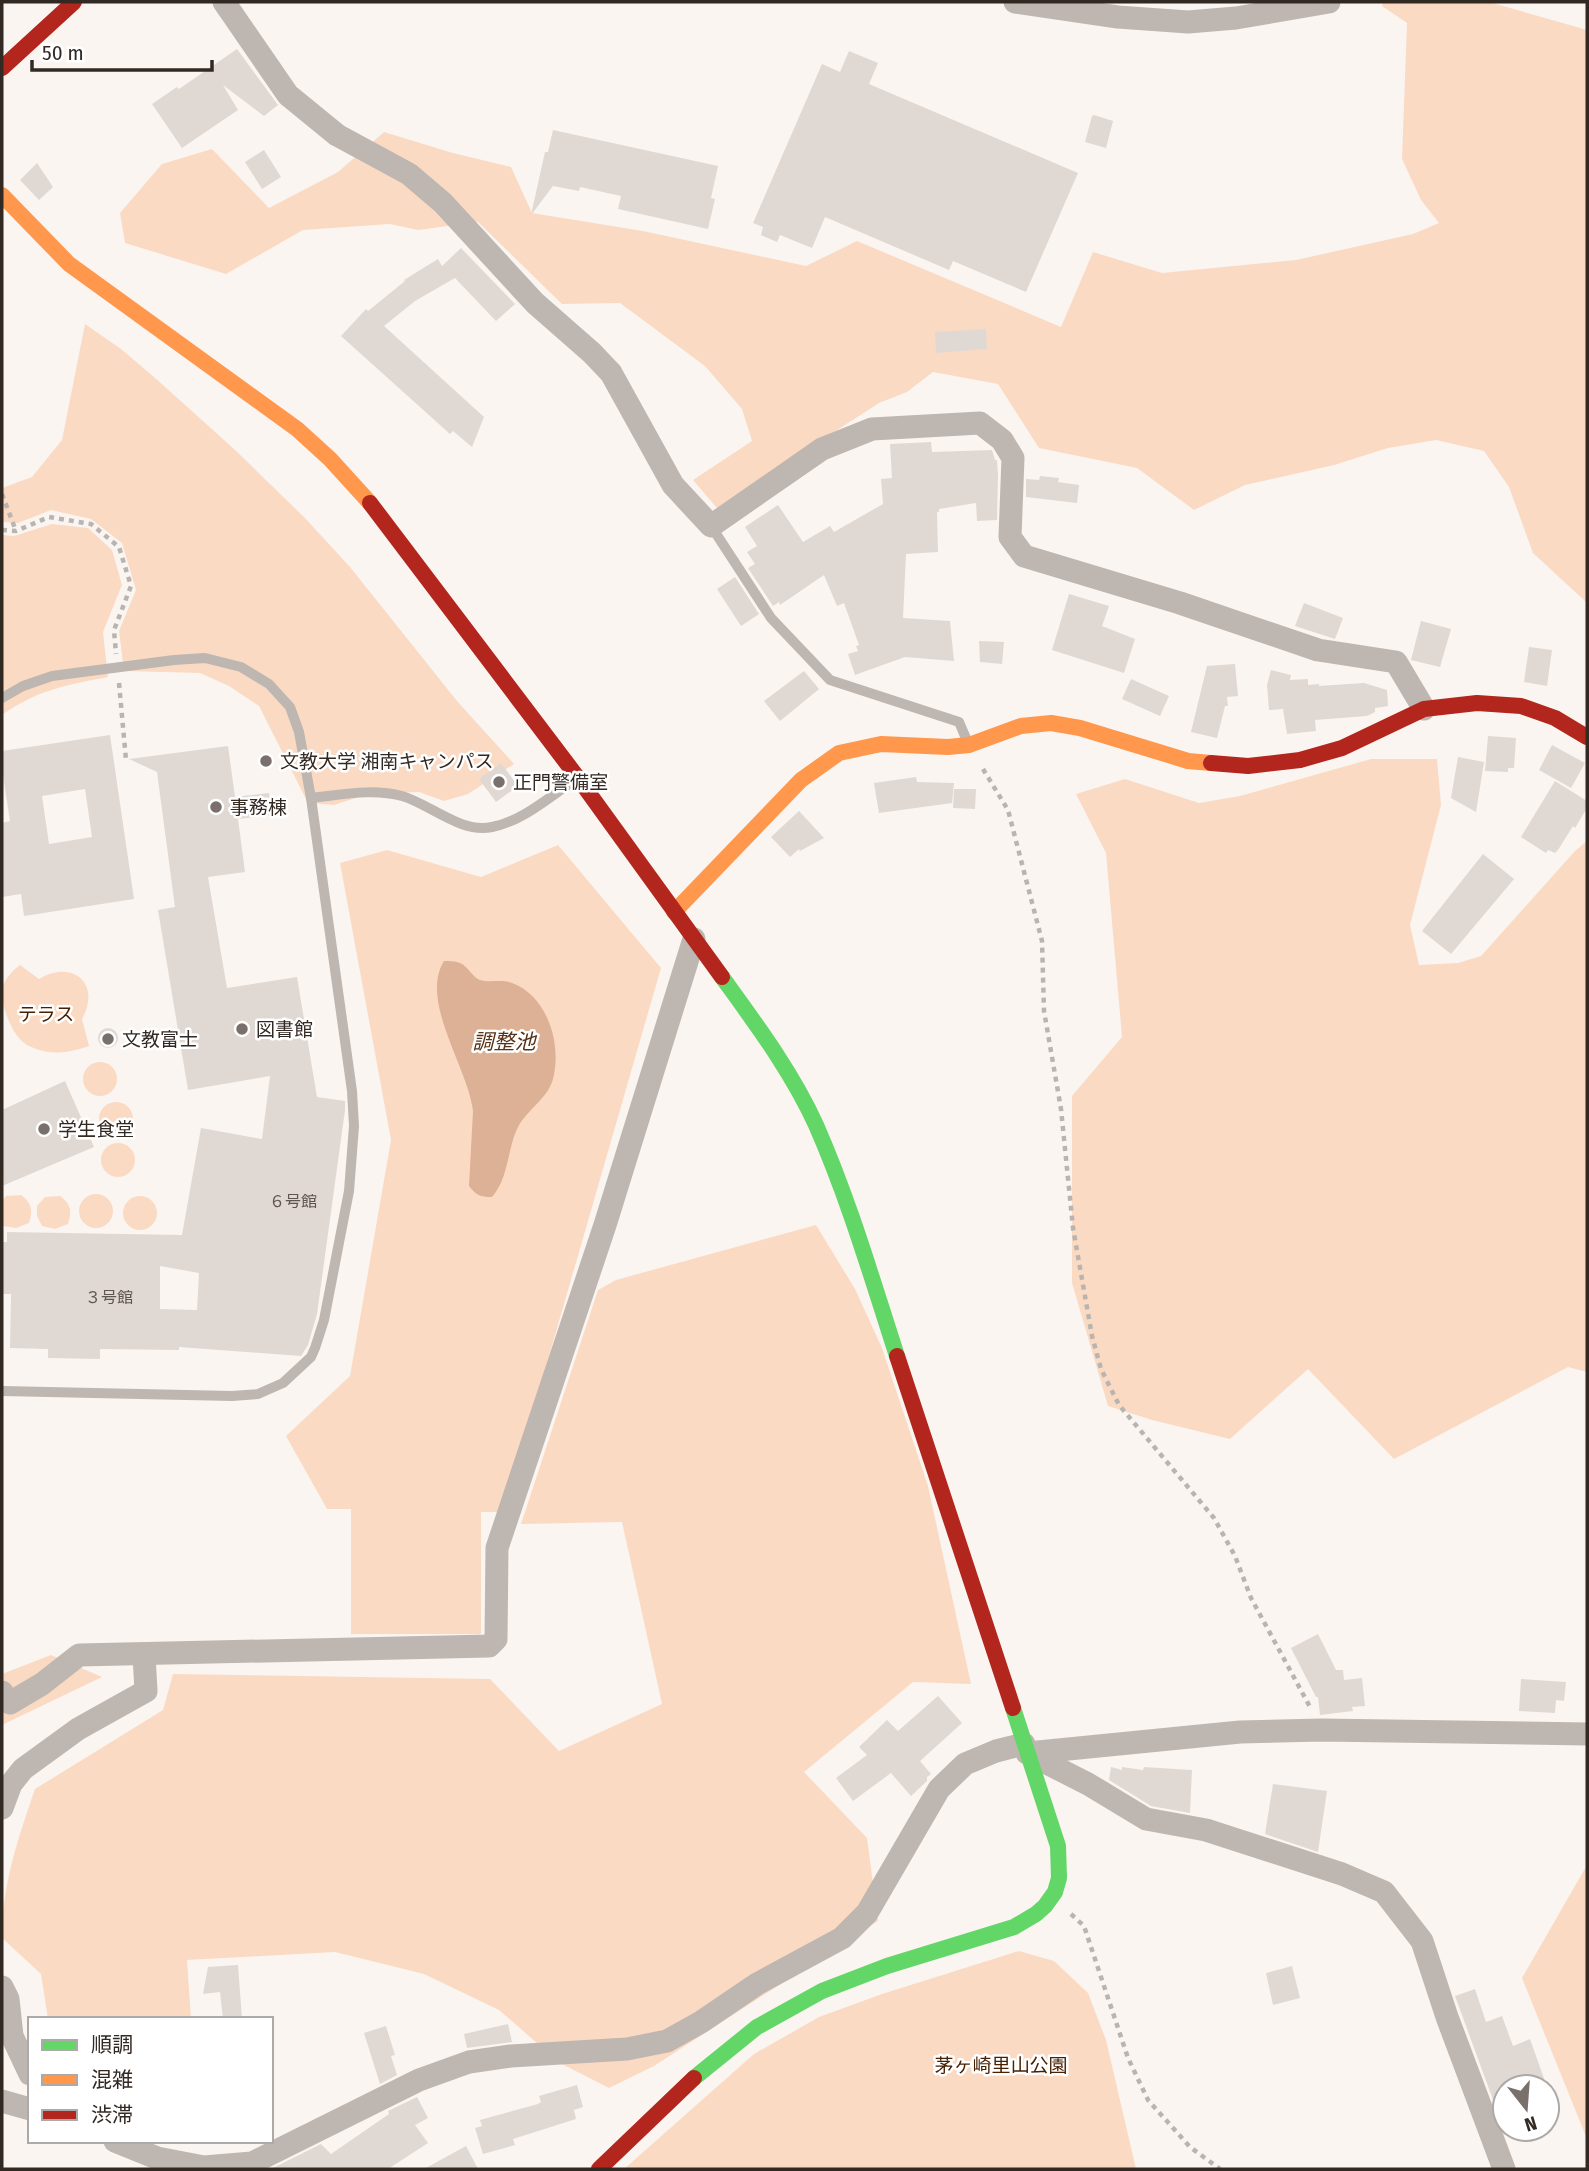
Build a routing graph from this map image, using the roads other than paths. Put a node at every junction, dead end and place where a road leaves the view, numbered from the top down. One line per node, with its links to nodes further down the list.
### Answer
1 (74, 2): 5 (street)
2 (224, 2): 7 (street)
3 (1015, 2): 4 (street)
4 (1329, 2)
5 (2, 68)
6 (2, 195): 12 (street)
7 (711, 526): 9 (street); 11 (lane)
8 (2, 698): 13 (lane)
9 (1424, 709): 10 (street); 11 (street)
10 (1587, 737)
11 (970, 745): 14 (street)
12 (578, 778): 13 (lane); 14 (street)
13 (311, 798): 16 (lane)
14 (674, 912): 15 (street)
15 (694, 939): 17 (street); 20 (street)
16 (2, 1391)
17 (144, 1655): 18 (street); 21 (street)
18 (2, 1692)
19 (1587, 1734): 20 (street)
20 (1026, 1748): 27 (street); 28 (street); 29 (street)
21 (2, 1808)
22 (2, 1987): 23 (street)
23 (28, 2070)
24 (2, 2101): 25 (street)
25 (28, 2108)
26 (121, 2143): 27 (street)
27 (258, 2166)
28 (599, 2169)
29 (1504, 2169)

